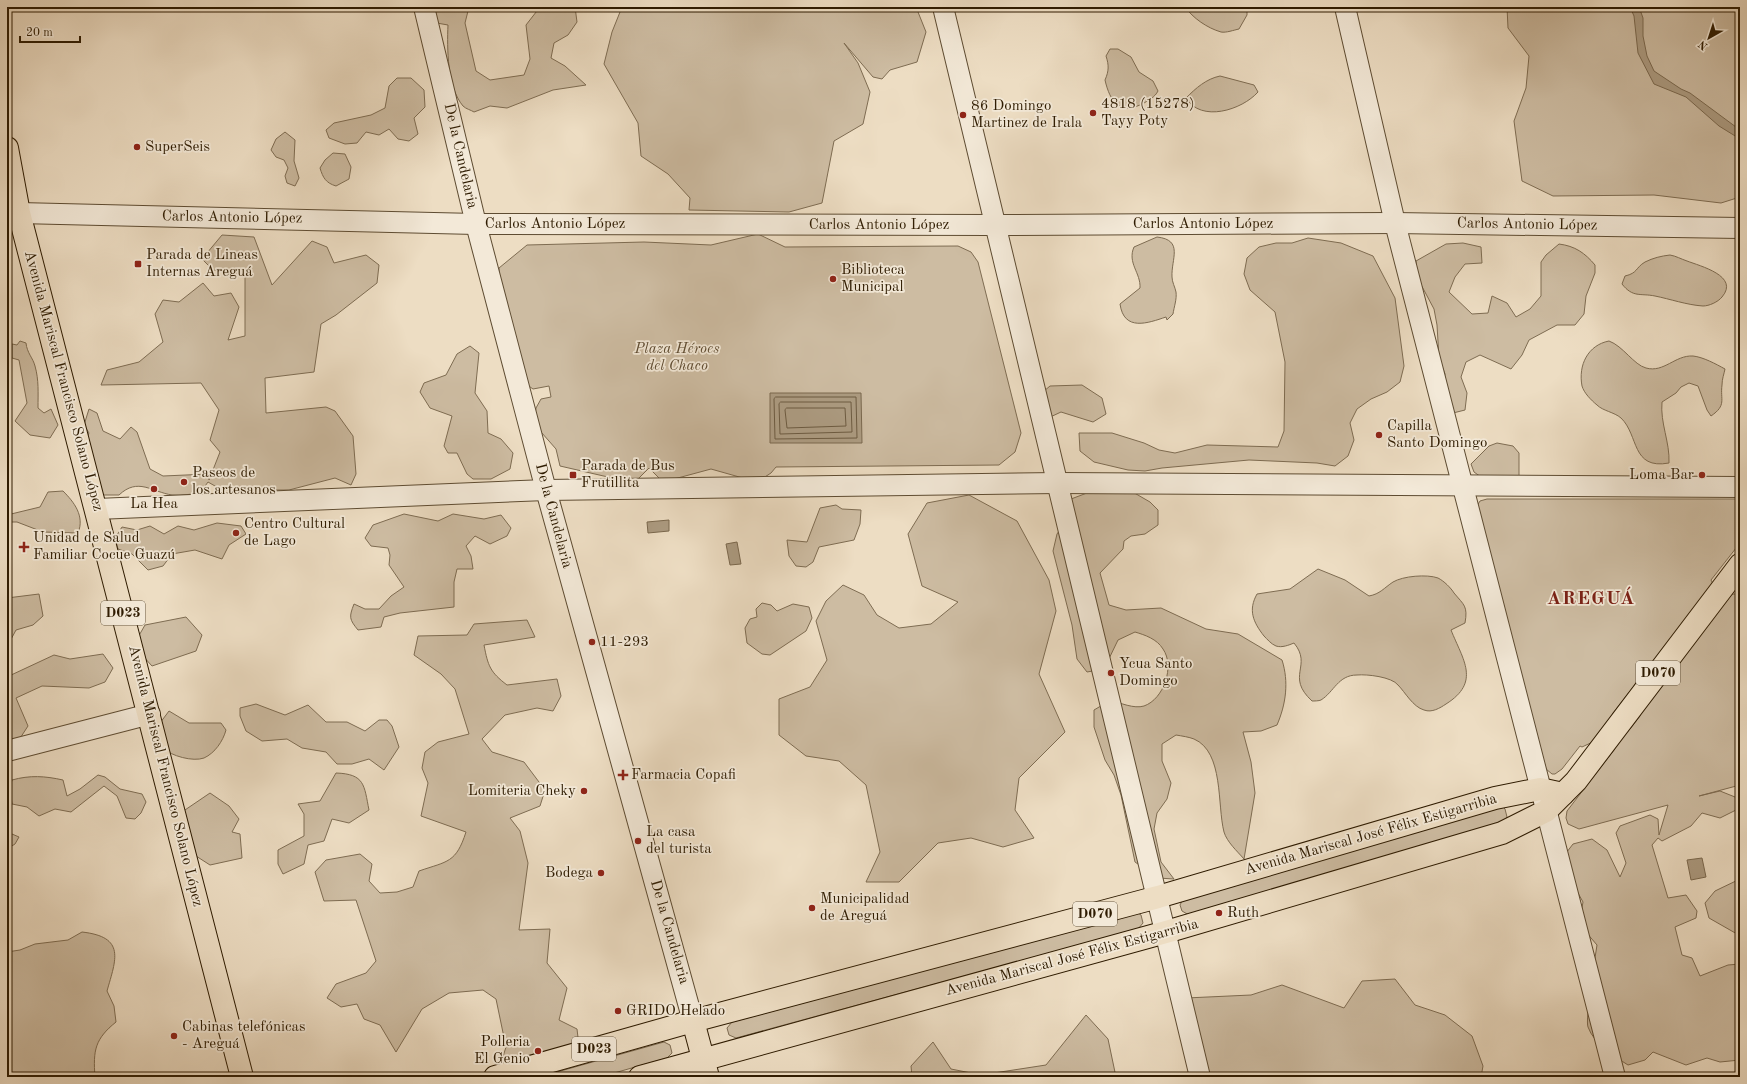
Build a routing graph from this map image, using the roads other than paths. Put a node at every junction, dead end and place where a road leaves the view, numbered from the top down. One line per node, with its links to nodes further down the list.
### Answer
1 (424, 7): 7 (street, De la Candelaria)
2 (943, 7): 8 (street)
3 (1345, 7): 6 (street)
4 (7, 148): 5 (main road, Avenida Mariscal Francisco Solano López / D023)
5 (19, 213): 7 (street, Carlos Antonio López); 14 (main road, Avenida Mariscal Francisco Solano López / D023)
6 (1395, 223): 8 (street, Carlos Antonio López); 9 (street, Carlos Antonio López); 11 (street)
7 (476, 224): 8 (street, Carlos Antonio López); 13 (street, De la Candelaria)
8 (995, 225): 10 (street)
9 (1740, 228)
10 (1058, 483): 11 (street); 13 (street); 21 (street)
11 (1461, 486): 12 (street); 19 (street)
12 (1740, 487)
13 (546, 490): 14 (street); 23 (street, De la Candelaria)
14 (97, 509): 16 (main road, Avenida Mariscal Francisco Solano López / D023)
15 (1740, 565): 18 (main road, Avenida Mariscal José Félix Estigarribia / D070)
16 (150, 714): 17 (street); 25 (main road, Avenida Mariscal Francisco Solano López / D023)
17 (7, 750)
18 (1570, 787): 19 (main road, Avenida Mariscal José Félix Estigarribia / D070); 20 (main road, Avenida Mariscal José Félix Estigarribia / D070)
19 (1540, 789): 20 (street); 21 (main road, Avenida Mariscal José Félix Estigarribia / D070)
20 (1546, 811): 22 (main road, Avenida Mariscal José Félix Estigarribia / D070); 29 (street)
21 (1158, 897): 22 (street); 23 (main road, Avenida Mariscal José Félix Estigarribia / D070)
22 (1166, 932): 24 (main road, Avenida Mariscal José Félix Estigarribia / D070); 28 (street)
23 (694, 1021): 24 (main road); 26 (main road, D023)
24 (706, 1068): 27 (main road, Avenida Mariscal José Félix Estigarribia)
25 (242, 1077)
26 (495, 1077)
27 (640, 1077)
28 (1200, 1077)
29 (1615, 1077)

